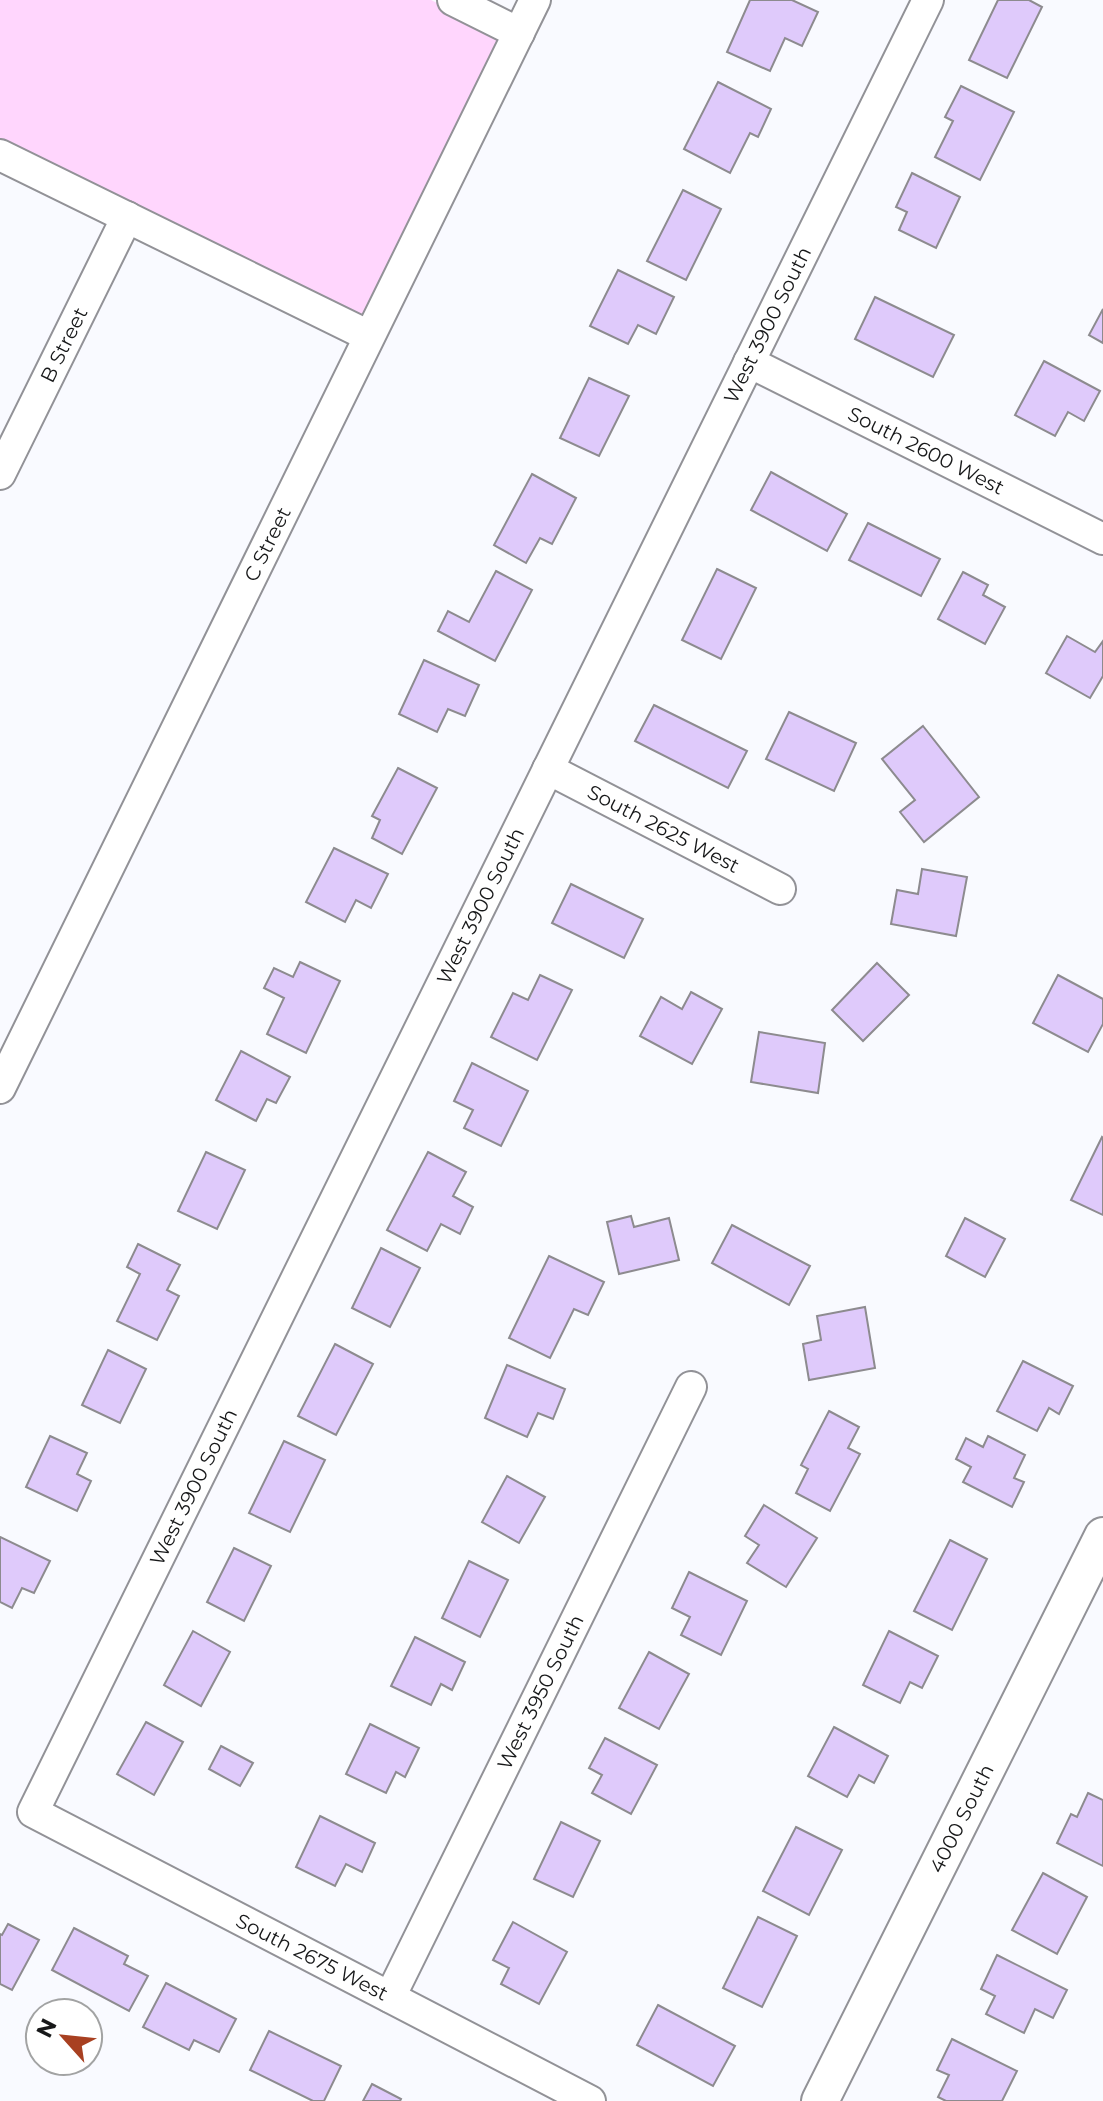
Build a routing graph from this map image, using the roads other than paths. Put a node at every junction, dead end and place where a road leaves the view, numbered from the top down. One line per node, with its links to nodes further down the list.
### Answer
1 (453, 0): 4 (street)
2 (535, 0): 4 (street, C Street)
3 (928, 0): 8 (street, West 3900 South)
4 (519, 33): 7 (street, C Street)
5 (0, 155): 6 (street)
6 (127, 217): 7 (street); 9 (street, B Street)
7 (369, 336): 13 (street, C Street)
8 (749, 362): 10 (street, South 2600 West); 11 (street, West 3900 South)
9 (0, 474)
10 (1103, 539)
11 (548, 769): 12 (street, South 2625 West); 16 (street, West 3900 South)
12 (780, 889)
13 (0, 1088)
14 (691, 1387): 17 (street, West 3950 South)
15 (1103, 1536): 19 (street, 4000 South)
16 (33, 1812): 17 (street, South 2675 West)
17 (390, 1997): 18 (street, South 2675 West)
18 (590, 2101)
19 (820, 2101)

